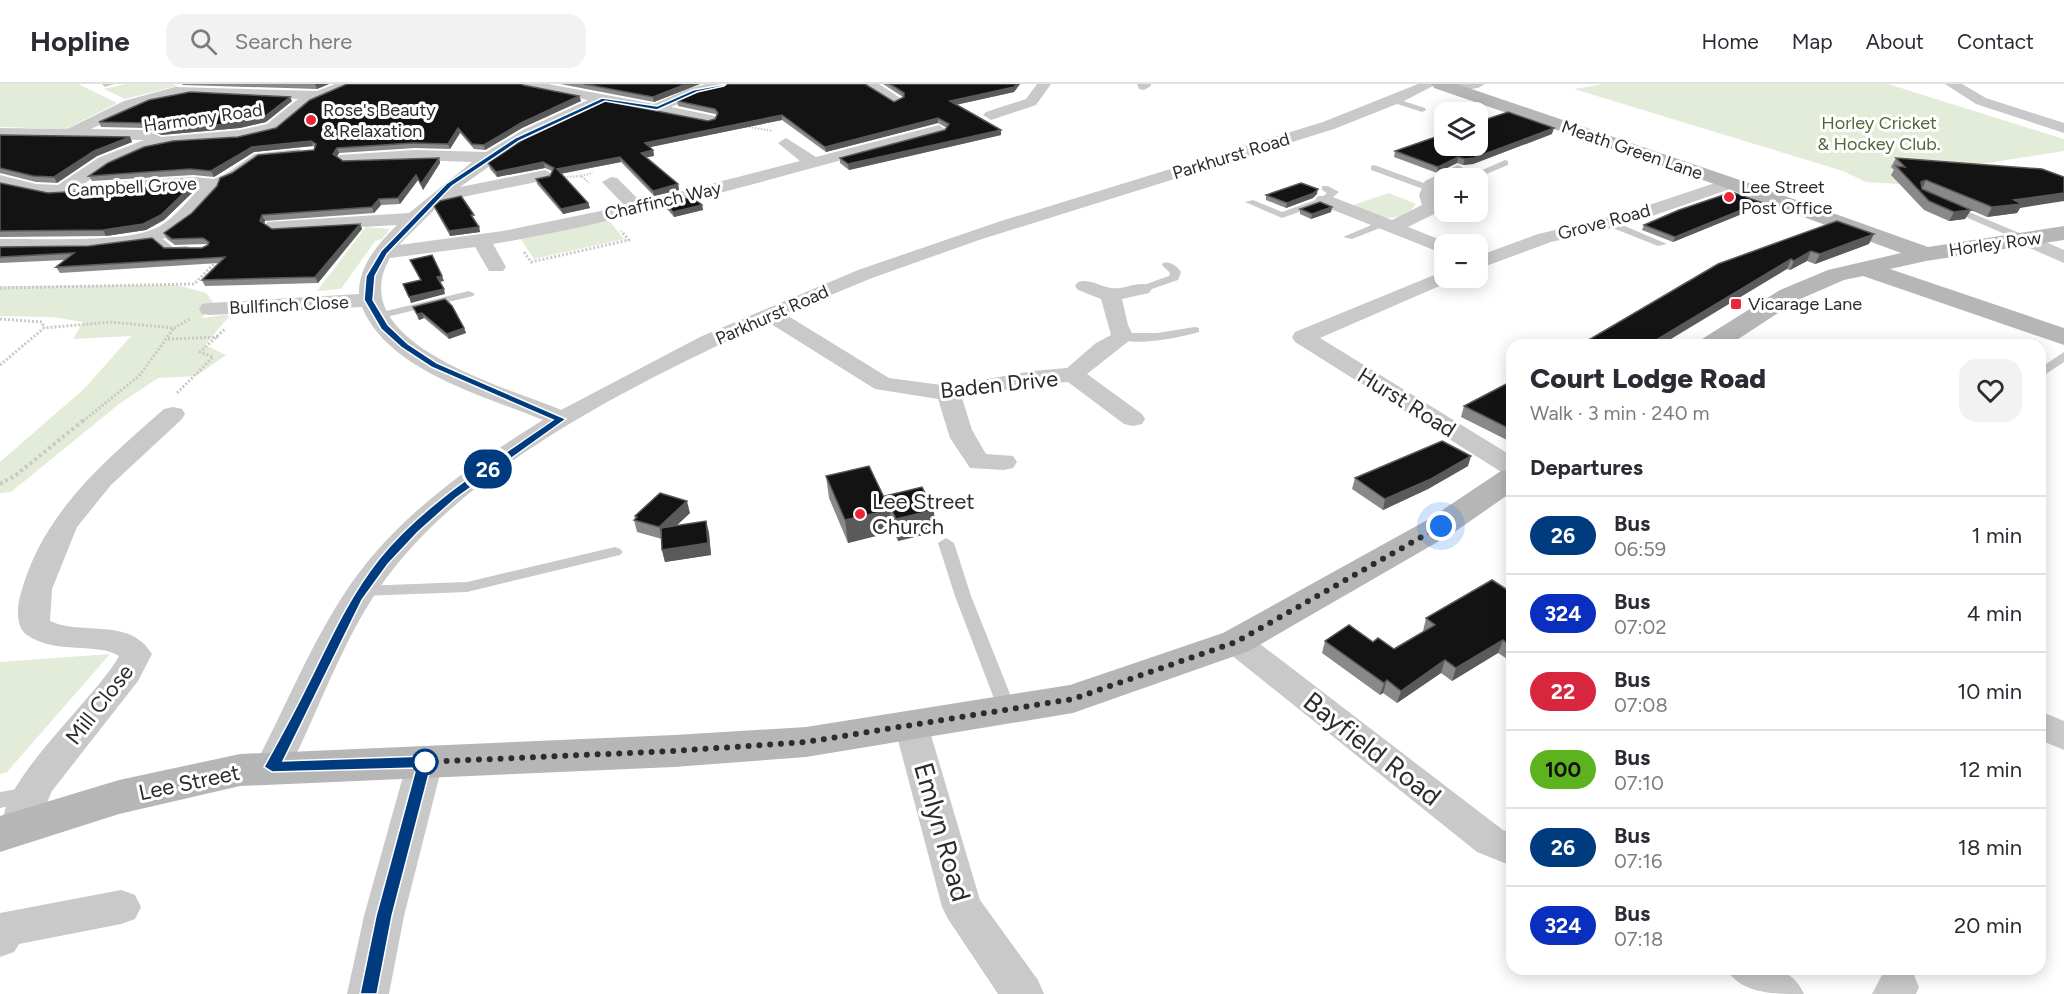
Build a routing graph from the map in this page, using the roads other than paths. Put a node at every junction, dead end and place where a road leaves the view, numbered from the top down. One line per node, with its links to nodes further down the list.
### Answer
1 (349, 84): 11 (street, Harmony Road)
2 (525, 84): 8 (street)
3 (724, 84): 14 (street)
4 (1044, 84): 16 (street)
5 (1430, 84): 13 (street, Parkhurst Road)
6 (1478, 84): 10 (street)
7 (1952, 84): 18 (street)
8 (555, 86): 12 (street)
9 (183, 87): 11 (street); 21 (street)
10 (1448, 87): 37 (street, Meath Green Lane)
11 (316, 95): 22 (street, Harmony Road)
12 (604, 99): 14 (street); 25 (street)
13 (1394, 100): 15 (lane); 73 (street, Parkhurst Road)
14 (657, 108): 17 (street)
15 (1422, 110)
16 (991, 115)
17 (710, 119)
18 (2064, 128)
19 (939, 130): 27 (street, Chaffinch Way)
20 (0, 133): 21 (street)
21 (71, 133): 22 (street)
22 (156, 142): 39 (street, Harmony Road)
23 (786, 143): 27 (street)
24 (313, 152): 36 (lane)
25 (487, 157): 26 (street); 42 (street)
26 (345, 159)
27 (812, 162): 45 (street, Chaffinch Way)
28 (1436, 162): 31 (street)
29 (1505, 163): 32 (lane)
30 (1374, 168): 38 (lane)
31 (1453, 168)
32 (1486, 168)
33 (545, 175): 42 (street)
34 (0, 180): 39 (street, Campbell Grove)
35 (611, 182): 45 (street)
36 (210, 183): 39 (street, Campbell Grove); 51 (street, Campbell Grove)
37 (1730, 183): 47 (street, Grove Road); 60 (street, Meath Green Lane)
38 (1434, 188)
39 (62, 191)
40 (1434, 192): 48 (street)
41 (1325, 194): 43 (lane); 48 (street)
42 (435, 198): 46 (street)
43 (1250, 202)
44 (1942, 203): 53 (lane)
45 (636, 207): 54 (street, Chaffinch Way)
46 (414, 218): 49 (street); 59 (street)
47 (1610, 223): 57 (lane); 62 (street, Grove Road)
48 (1387, 225): 52 (lane); 56 (street)
49 (274, 226)
50 (2064, 233): 53 (street, Horley Row)
51 (155, 236): 55 (street, Campbell Grove); 58 (lane)
52 (1348, 237)
53 (2025, 239): 60 (street, Horley Row); 61 (street)
54 (482, 241): 59 (street, Chaffinch Way); 64 (street)
55 (0, 244)
56 (1434, 244)
57 (1662, 244)
58 (194, 249)
59 (383, 253): 71 (street)
60 (1926, 254): 65 (street)
61 (2064, 257)
62 (1488, 259)
63 (1167, 265): 68 (lane)
64 (496, 267)
65 (1863, 268): 76 (street); 77 (street)
66 (1434, 281): 85 (street, Hurst Road)
67 (1085, 286): 70 (street)
68 (1142, 289): 70 (street)
69 (469, 294): 71 (lane)
70 (1111, 295): 75 (street)
71 (373, 308): 72 (street, Bullfinch Close); 83 (street)
72 (210, 309)
73 (771, 315): 81 (street, Baden Drive); 83 (street, Parkhurst Road)
74 (1195, 330): 75 (lane)
75 (1123, 337): 80 (street, Baden Drive)
76 (2064, 337)
77 (1722, 339)
78 (2064, 356): 79 (lane)
79 (2046, 370)
80 (1073, 375): 81 (street, Baden Drive); 84 (street)
81 (949, 393): 86 (street)
82 (173, 414): 98 (street, Mill Close)
83 (561, 419): 90 (street, Parkhurst Road)
84 (1133, 419)
85 (1506, 463)
86 (982, 465)
87 (1506, 482): 91 (street, Lee Street)
88 (946, 543): 92 (lane)
89 (615, 552): 90 (lane)
90 (362, 591): 97 (street, Parkhurst Road)
91 (1236, 642): 92 (street, Lee Street); 99 (street, Bayfield Road)
92 (1007, 709): 93 (street, Lee Street)
93 (911, 725): 96 (street, Lee Street); 104 (street, Emlyn Road)
94 (2046, 727): 95 (street)
95 (2064, 737)
96 (425, 762): 97 (street, Lee Street); 103 (street)
97 (272, 767): 98 (street, Lee Street)
98 (13, 814)
99 (1506, 848)
100 (121, 907): 101 (street)
101 (0, 939)
102 (1756, 975): 105 (street)
103 (368, 994)
104 (1023, 994)
105 (1783, 994)

